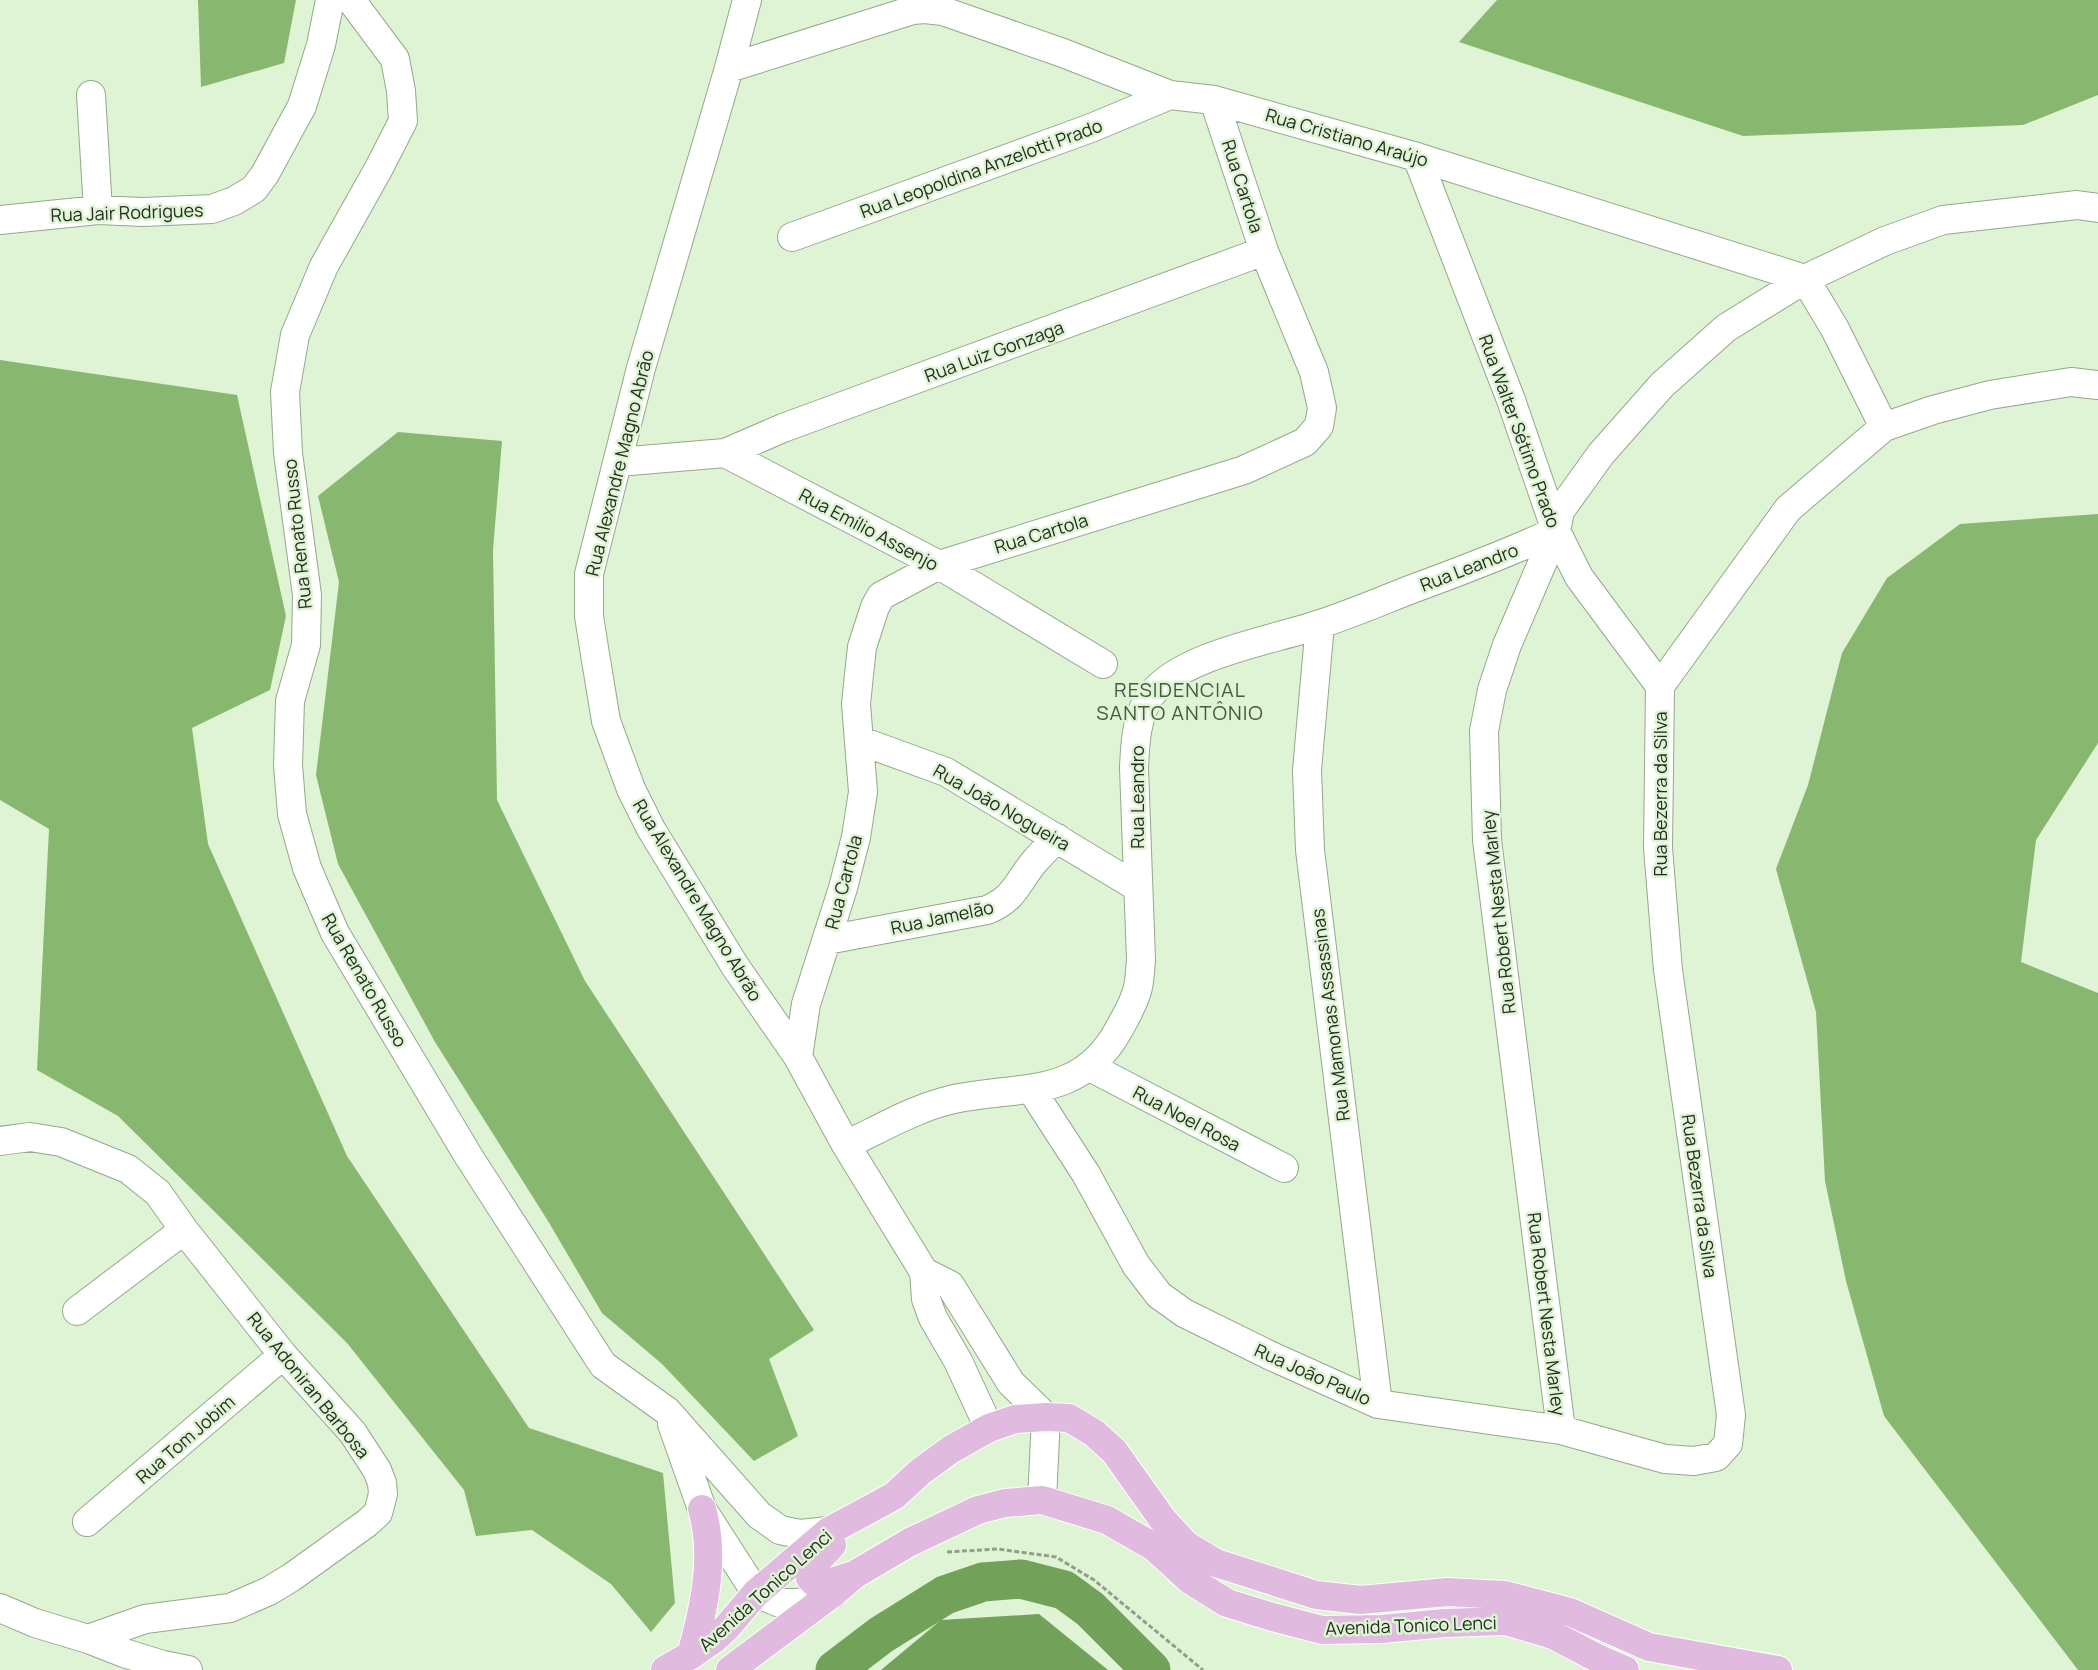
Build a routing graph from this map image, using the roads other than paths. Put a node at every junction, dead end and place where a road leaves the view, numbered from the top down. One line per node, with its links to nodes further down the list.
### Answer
1 (330, 0): 10 (street, Rua Jair Rodrigues)
2 (351, 0): 41 (street, Rua Renato Russo)
3 (747, 0): 4 (street, Rua Alexandre Magno Abrão)
4 (729, 68): 6 (street, Rua Cristiano Araújo); 18 (street, Rua Alexandre Magno Abrão)
5 (91, 95): 10 (street)
6 (1170, 95): 7 (street, Rua Cristiano Araújo); 12 (street, Rua Leopoldina Anzelotti Prado)
7 (1214, 100): 8 (street, Rua Cristiano Araújo); 13 (street, Rua Cartola)
8 (1417, 157): 14 (street, Rua Cristiano Araújo); 19 (street, Rua Walter Sétimo Prado)
9 (2098, 208): 14 (street, Rua Robert Nesta Marley)
10 (98, 210): 11 (street, Rua Jair Rodrigues)
11 (0, 220)
12 (792, 237)
13 (1264, 251): 17 (street, Rua Luiz Gonzaga); 20 (street, Rua Cartola)
14 (1805, 279): 16 (street); 19 (street, Rua Robert Nesta Marley)
15 (2098, 385): 16 (street, Rua Bezerra da Silva)
16 (1884, 427): 23 (street, Rua Bezerra da Silva)
17 (725, 453): 18 (street); 20 (street, Rua Emílio Assenjo)
18 (618, 462): 28 (street, Rua Alexandre Magno Abrão)
19 (1556, 531): 21 (street, Rua Leandro); 23 (street, Rua Walter Sétimo Prado); 44 (street, Rua Robert Nesta Marley)
20 (939, 565): 22 (street, Rua Emílio Assenjo); 24 (street, Rua Cartola)
21 (1320, 624): 26 (street, Rua Leandro); 40 (street, Rua Mamonas Assassinas)
22 (1103, 664)
23 (1660, 686): 45 (street, Rua Bezerra da Silva)
24 (861, 741): 25 (street, Rua João Nogueira); 27 (street, Rua Cartola)
25 (1057, 838): 26 (street, Rua João Nogueira); 27 (street, Rua Jamelão)
26 (1137, 887): 29 (street, Rua Leandro)
27 (827, 940): 28 (street, Rua Cartola)
28 (798, 1057): 32 (street, Rua Alexandre Magno Abrão)
29 (1090, 1067): 30 (street, Rua Leandro); 33 (street, Rua Noel Rosa)
30 (1031, 1089): 32 (street, Rua Leandro); 40 (street, Rua João Paulo)
31 (0, 1141): 34 (street, Rua Adoniran Barbosa)
32 (846, 1145): 35 (street, Rua Alexandre Magno Abrão)
33 (1284, 1168)
34 (184, 1230): 36 (street); 38 (street, Rua Adoniran Barbosa)
35 (924, 1272): 37 (street); 39 (street)
36 (77, 1311)
37 (984, 1340): 39 (street); 42 (street)
38 (283, 1355): 49 (street, Rua Tom Jobim); 55 (street, Rua Adoniran Barbosa)
39 (958, 1361): 43 (street)
40 (1378, 1404): 44 (street, Rua João Paulo)
41 (667, 1411): 48 (street); 50 (street, Rua Renato Russo)
42 (1046, 1417): 43 (main road, Avenida Tonico Lenci); 47 (street); 61 (main road, Avenida Tonico Lenci)
43 (989, 1428): 46 (main road, Avenida Tonico Lenci)
44 (1561, 1430): 45 (street, Rua João Paulo)
45 (1716, 1457)
46 (894, 1496): 50 (main road, Avenida Tonico Lenci); 51 (main road)
47 (1042, 1500): 51 (main road, Avenida Tonico Lenci); 60 (main road, Avenida Tonico Lenci)
48 (702, 1510): 52 (street); 56 (main road)
49 (87, 1522)
50 (829, 1531): 52 (main road, Avenida Tonico Lenci)
51 (854, 1575): 53 (main road, Avenida Tonico Lenci)
52 (756, 1593): 53 (street); 56 (main road, Avenida Tonico Lenci)
53 (833, 1593): 59 (main road, Avenida Tonico Lenci)
54 (0, 1608): 55 (street)
55 (88, 1639): 57 (street)
56 (691, 1655): 58 (main road, Avenida Tonico Lenci)
57 (188, 1670)
58 (664, 1670)
59 (730, 1670)
60 (1625, 1670)
61 (1778, 1670)

